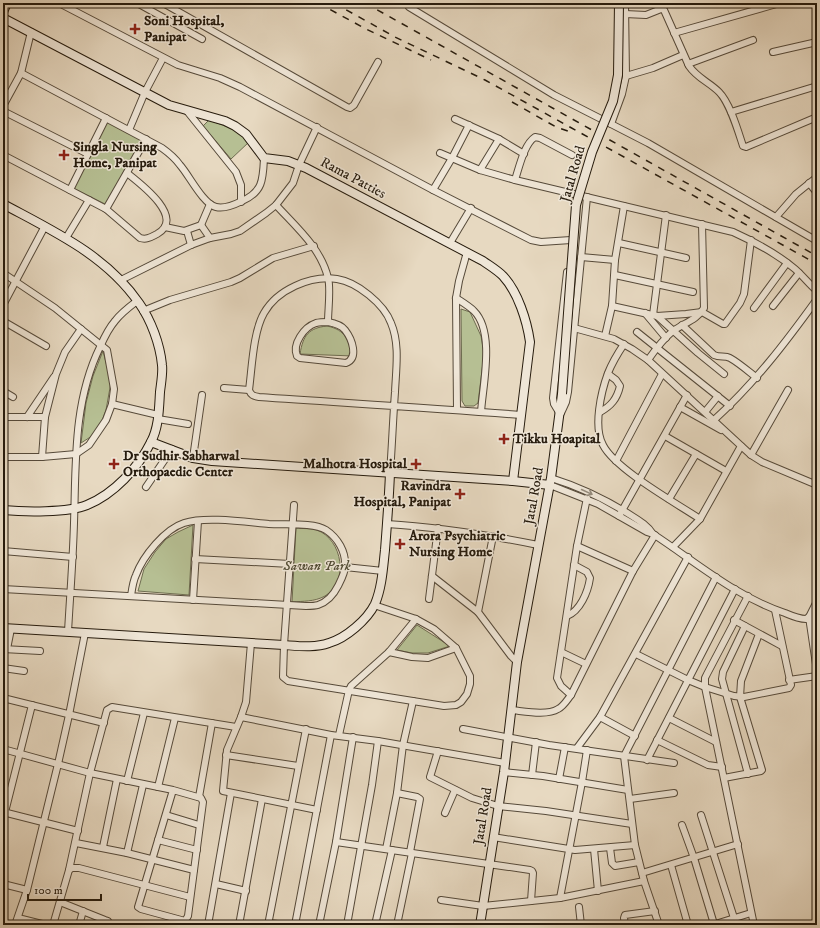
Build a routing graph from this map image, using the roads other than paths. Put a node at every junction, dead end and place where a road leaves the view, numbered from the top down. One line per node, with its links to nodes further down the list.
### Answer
1 (7, 3): 9 (street)
2 (59, 3): 19 (street)
3 (137, 3): 14 (street)
4 (163, 3): 20 (street)
5 (411, 3): 33 (street)
6 (619, 3): 142 (street, Jatal Road, bridge)
7 (625, 3): 10 (street)
8 (780, 3): 13 (street)
9 (3, 12)
10 (625, 14): 13 (street); 23 (street)
11 (3, 18): 12 (street)
12 (31, 32): 22 (street); 25 (street)
13 (674, 33): 18 (street)
14 (202, 39)
15 (753, 40): 21 (street)
16 (817, 42): 17 (street)
17 (773, 52)
18 (683, 54): 21 (street); 23 (street)
19 (163, 58): 25 (street); 35 (street)
20 (378, 62)
21 (688, 64): 29 (street)
22 (21, 73): 26 (street); 31 (street)
23 (626, 76): 33 (street)
24 (817, 86): 29 (street)
25 (145, 92): 28 (street); 36 (street)
26 (3, 106)
27 (3, 110): 41 (street)
28 (187, 111): 44 (street); 58 (street)
29 (731, 112): 30 (street)
30 (817, 117)
31 (106, 118): 36 (street); 41 (street)
32 (455, 119): 34 (street)
33 (612, 124): 66 (street)
34 (469, 125): 38 (street); 45 (street)
35 (317, 127): 46 (street); 53 (street)
36 (128, 130): 37 (street)
37 (146, 139): 48 (street); 60 (street)
38 (499, 139): 42 (street); 47 (street)
39 (440, 153): 45 (street)
40 (3, 154): 52 (street)
41 (88, 154): 52 (street)
42 (524, 154): 43 (street); 50 (street)
43 (572, 155)
44 (264, 158): 46 (street, Rama Patties); 58 (street)
45 (452, 158): 47 (street); 53 (street)
46 (299, 165): 61 (street); 77 (street, Rama Patties)
47 (480, 170): 50 (street)
48 (127, 173): 64 (street); 70 (street)
49 (817, 177): 51 (street)
50 (515, 180): 55 (street)
51 (809, 183): 54 (street); 66 (street)
52 (70, 190): 57 (street)
53 (433, 190): 63 (street)
54 (817, 193)
55 (575, 194): 56 (street); 74 (street)
56 (587, 197): 62 (street); 83 (street)
57 (89, 200): 64 (street); 72 (street)
58 (241, 202): 60 (street)
59 (3, 204): 69 (street)
60 (210, 204): 68 (street)
61 (276, 205): 73 (street); 80 (street)
62 (624, 206): 65 (street); 78 (street)
63 (471, 208): 74 (street); 77 (street)
64 (106, 210): 70 (street)
65 (666, 215): 67 (street); 82 (street)
66 (776, 217): 76 (street)
67 (702, 224): 75 (street); 104 (street)
68 (201, 225): 71 (street); 73 (street)
69 (45, 226): 72 (street); 92 (street)
70 (165, 227): 71 (street)
71 (187, 231): 79 (street)
72 (66, 238): 91 (street)
73 (210, 238): 79 (street)
74 (571, 240): 142 (street)
75 (751, 240): 86 (street); 104 (street)
76 (817, 241)
77 (450, 243): 81 (street, Rama Patties)
78 (619, 243): 82 (street); 85 (street)
79 (191, 245): 91 (street)
80 (314, 246): 90 (street); 103 (street)
81 (467, 252): 96 (street); 143 (street, Rama Patties)
82 (661, 253): 84 (street); 93 (street)
83 (581, 257): 85 (street); 110 (street)
84 (686, 258)
85 (615, 260): 89 (street)
86 (787, 263): 88 (street); 102 (street)
87 (3, 273): 92 (street)
88 (799, 273): 94 (street); 101 (street)
89 (615, 275): 93 (street); 100 (street)
90 (328, 279): 108 (street); 127 (street); 135 (street)
91 (121, 280): 98 (street)
92 (16, 281): 99 (street); 111 (street)
93 (658, 284): 95 (street); 106 (street)
94 (817, 291)
95 (693, 292)
96 (456, 298): 138 (street); 139 (street)
97 (817, 299): 125 (street)
98 (137, 301): 103 (street); 117 (street)
99 (3, 305)
100 (612, 306): 105 (street); 114 (street)
101 (773, 306)
102 (754, 308)
103 (143, 310): 147 (street)
104 (702, 312): 106 (street); 109 (street)
105 (645, 313): 106 (street); 115 (street)
106 (655, 316): 112 (street)
107 (3, 321): 118 (street)
108 (328, 322): 108 (street)
109 (682, 325): 112 (street); 125 (street)
110 (574, 328): 114 (street); 142 (street)
111 (81, 329): 117 (street); 121 (street)
112 (673, 331): 115 (street); 124 (street)
113 (637, 332): 119 (street)
114 (605, 336): 116 (street)
115 (666, 338): 119 (street)
116 (624, 344): 120 (street); 122 (street)
117 (101, 345): 134 (street); 155 (street)
118 (46, 346)
119 (656, 348): 120 (street); 132 (street)
120 (648, 360): 123 (street)
121 (56, 374): 145 (street); 146 (street)
122 (608, 374): 140 (street); 140 (street)
123 (662, 374): 131 (street); 161 (street)
124 (724, 374)
125 (757, 378): 136 (street)
126 (224, 388): 127 (street)
127 (249, 390): 135 (street)
128 (788, 390): 157 (street)
129 (3, 391): 133 (street)
130 (202, 395): 160 (street)
131 (687, 395): 137 (street); 141 (street)
132 (718, 396): 136 (street); 141 (street)
133 (13, 397)
134 (112, 404): 147 (street); 155 (street)
135 (394, 406): 138 (street); 163 (street)
136 (730, 406): 148 (street)
137 (680, 407): 150 (street); 151 (street)
138 (457, 410): 139 (street)
139 (481, 412): 143 (street)
140 (600, 412): 161 (street)
141 (705, 412): 148 (street)
142 (560, 414): 166 (street, Jatal Road)
143 (521, 415): 165 (street, Rama Patties)
144 (3, 417): 145 (street)
145 (27, 417): 146 (street)
146 (45, 417): 159 (street)
147 (158, 417): 149 (street); 152 (street)
148 (714, 420): 150 (street)
149 (188, 424)
150 (728, 434): 153 (street)
151 (665, 436): 156 (street); 164 (street)
152 (151, 442): 154 (street); 172 (street)
153 (741, 446): 157 (street); 162 (street)
154 (172, 449): 160 (street); 168 (street)
155 (76, 454): 159 (street); 172 (street)
156 (696, 454): 162 (street); 170 (street)
157 (751, 455): 167 (street)
158 (3, 457): 159 (street)
159 (42, 457)
160 (194, 458): 163 (street)
161 (616, 461): 164 (street)
162 (726, 472): 175 (street)
163 (390, 473): 165 (street); 177 (street)
164 (641, 480): 170 (street); 174 (street)
165 (513, 481): 166 (street)
166 (550, 481): 169 (street); 174 (street, one-way to 174); 182 (street, Jatal Road)
167 (817, 485)
168 (146, 487)
169 (587, 498): 174 (street); 183 (street)
170 (669, 499): 175 (street)
171 (294, 505): 178 (street)
172 (75, 508): 173 (street); 186 (street)
173 (3, 510)
174 (621, 513): 180 (street)
175 (700, 519): 184 (street)
176 (198, 521): 178 (street); 188 (street); 199 (street)
177 (387, 524): 179 (street); 192 (street)
178 (292, 525): 189 (street); 191 (street)
179 (438, 528): 181 (street); 194 (street)
180 (654, 534): 184 (street); 193 (street)
181 (493, 536): 182 (street); 207 (street)
182 (538, 545): 226 (street, Jatal Road)
183 (577, 546): 190 (street); 193 (street)
184 (673, 547): 187 (street)
185 (3, 551): 186 (street)
186 (73, 557): 198 (street)
187 (688, 557): 195 (street); 225 (street)
188 (195, 559): 189 (street); 202 (street)
189 (290, 564): 204 (street)
190 (574, 564): 208 (street); 208 (street)
191 (345, 567): 192 (street); 204 (street)
192 (383, 571): 205 (street)
193 (633, 571): 227 (street)
194 (432, 576): 201 (street); 207 (street)
195 (716, 577): 197 (street); 229 (street)
196 (3, 589): 198 (street)
197 (735, 589): 200 (street); 233 (street)
198 (70, 593): 199 (street); 214 (street)
199 (131, 596): 202 (street)
200 (748, 596): 206 (street); 211 (street)
201 (429, 599)
202 (193, 600): 204 (street)
203 (817, 602): 209 (street)
204 (287, 605): 218 (street)
205 (374, 605): 210 (street); 218 (street)
206 (775, 610): 209 (street); 219 (street)
207 (478, 612): 226 (street)
208 (567, 616): 224 (street)
209 (809, 617): 231 (street)
210 (416, 619): 220 (street); 223 (street)
211 (734, 620): 212 (street); 235 (street)
212 (745, 626): 216 (street); 237 (street)
213 (7, 628): 214 (street); 221 (street)
214 (68, 632): 215 (street)
215 (85, 633): 217 (street); 245 (street)
216 (759, 634): 219 (street); 239 (street)
217 (251, 643): 218 (street); 246 (street)
218 (284, 645): 236 (street)
219 (782, 646): 234 (street)
220 (456, 648): 223 (street); 241 (street)
221 (5, 649): 222 (street)
222 (40, 652)
223 (389, 652): 236 (street)
224 (561, 652): 227 (street); 238 (street)
225 (636, 654): 229 (street); 248 (street)
226 (518, 662): 243 (street, Jatal Road)
227 (586, 664): 238 (street)
228 (3, 668): 230 (street)
229 (667, 670): 233 (street); 257 (street)
230 (24, 671)
231 (817, 671)
232 (817, 676): 234 (street)
233 (688, 680): 235 (street); 249 (street)
234 (789, 680): 239 (street)
235 (705, 687): 237 (street); 263 (street)
236 (349, 690): 241 (street); 256 (street)
237 (725, 692): 239 (street); 281 (street)
238 (571, 695): 243 (street)
239 (740, 697): 281 (street)
240 (3, 698): 242 (street)
241 (412, 702): 264 (street)
242 (32, 705): 245 (street); 270 (street)
243 (511, 710): 259 (street, Jatal Road)
244 (144, 713): 247 (street); 250 (street); 286 (street)
245 (69, 715): 250 (street); 276 (street)
246 (241, 717): 252 (street); 253 (street)
247 (175, 718): 251 (street); 289 (street)
248 (600, 718): 257 (street); 266 (street)
249 (669, 718): 260 (street); 263 (street)
250 (104, 723): 280 (street)
251 (212, 723): 252 (street); 296 (street)
252 (236, 727): 271 (street)
253 (306, 729): 255 (street); 277 (street)
254 (463, 729): 259 (street)
255 (332, 735): 256 (street); 301 (street)
256 (339, 735): 258 (street)
257 (634, 736): 272 (street)
258 (353, 737): 261 (street); 316 (street)
259 (507, 738): 262 (street); 274 (street, Jatal Road)
260 (657, 740): 273 (street); 278 (street)
261 (378, 741): 264 (street); 318 (street)
262 (536, 742): 265 (street); 282 (street)
263 (716, 742): 278 (street)
264 (403, 745): 269 (street); 294 (street)
265 (565, 747): 266 (street); 285 (street)
266 (577, 748): 268 (street)
267 (3, 749): 270 (street)
268 (586, 750): 272 (street); 287 (street)
269 (438, 751): 274 (street); 291 (street)
270 (21, 754): 276 (street); 302 (street)
271 (226, 756): 277 (street); 293 (street)
272 (624, 756): 273 (street); 292 (street)
273 (647, 760): 275 (street)
274 (505, 763): 279 (street, Jatal Road)
275 (674, 763)
276 (58, 764): 280 (street); 308 (street)
277 (298, 766): 299 (street)
278 (722, 767): 283 (street)
279 (504, 772): 282 (street); 300 (street, Jatal Road)
280 (90, 773): 284 (street); 312 (street)
281 (748, 774): 283 (street)
282 (532, 775): 285 (street)
283 (724, 778): 317 (street)
284 (117, 779): 286 (street); 320 (street)
285 (559, 779): 287 (street)
286 (127, 781): 288 (street)
287 (582, 782): 292 (street); 306 (street)
288 (143, 785): 289 (street); 326 (street)
289 (158, 787): 290 (street)
290 (172, 790): 296 (street); 304 (street)
291 (455, 790): 300 (street); 303 (street)
292 (628, 790): 298 (street)
293 (231, 793): 297 (street); 339 (street)
294 (398, 793): 325 (street); 328 (street)
295 (674, 793): 298 (street)
296 (199, 797): 309 (street)
297 (262, 799): 299 (street); 342 (street)
298 (630, 799): 310 (street)
299 (291, 804): 301 (street); 356 (street)
300 (498, 806): 306 (street); 313 (street, Jatal Road)
301 (317, 810): 365 (street)
302 (4, 813): 307 (street); 308 (street)
303 (445, 813)
304 (166, 815): 309 (street); 314 (street)
305 (701, 815): 327 (street)
306 (576, 816): 310 (street); 322 (street)
307 (3, 820)
308 (43, 822): 312 (street); 341 (street)
309 (199, 824): 324 (street)
310 (632, 824): 319 (street)
311 (682, 825): 329 (street)
312 (78, 831): 315 (street)
313 (493, 837): 322 (street); 332 (street, Jatal Road)
314 (158, 840): 324 (street); 330 (street)
315 (76, 842): 320 (street); 334 (street)
316 (336, 842): 318 (street); 366 (street)
317 (738, 844): 327 (street); 353 (street)
318 (362, 845): 325 (street); 367 (street)
319 (635, 845): 321 (street); 331 (street)
320 (103, 847): 326 (street)
321 (610, 848): 323 (street); 331 (street)
322 (569, 849): 323 (street); 345 (street)
323 (594, 849): 343 (street)
324 (197, 850): 335 (street)
325 (389, 850): 328 (street); 368 (street)
326 (127, 852): 330 (street)
327 (713, 852): 329 (street); 355 (street)
328 (411, 853): 332 (street); 369 (street)
329 (694, 858): 333 (street); 375 (street)
330 (153, 859): 335 (street); 340 (street)
331 (640, 862): 336 (street)
332 (490, 863): 347 (street); 349 (street, Jatal Road)
333 (671, 865): 336 (street); 374 (street)
334 (69, 870): 340 (street); 348 (street)
335 (194, 870): 344 (street)
336 (642, 874): 337 (street)
337 (644, 881): 343 (street); 352 (street)
338 (3, 884): 341 (street)
339 (216, 884): 342 (street); 362 (street)
340 (146, 885): 344 (street); 344 (street)
341 (27, 890): 354 (street)
342 (246, 891): 363 (street)
343 (598, 891): 345 (street)
344 (190, 897)
345 (560, 898): 347 (street)
346 (441, 900): 349 (street)
347 (531, 901): 349 (street)
348 (60, 902): 351 (street); 359 (street)
349 (483, 906): 370 (street, Jatal Road)
350 (579, 907): 371 (street)
351 (83, 911): 360 (street); 361 (street)
352 (655, 911): 372 (street); 373 (street)
353 (751, 913): 355 (street); 376 (street)
354 (18, 918): 357 (street); 358 (street)
355 (734, 918): 375 (street)
356 (268, 924): 364 (street)
357 (15, 925)
358 (46, 925)
359 (53, 925)
360 (79, 925)
361 (109, 925)
362 (208, 925)
363 (239, 925)
364 (287, 925)
365 (296, 925)
366 (319, 925)
367 (347, 925)
368 (375, 925)
369 (397, 925)
370 (480, 925)
371 (581, 925)
372 (625, 925)
373 (659, 925)
374 (688, 925)
375 (713, 925)
376 (754, 925)

